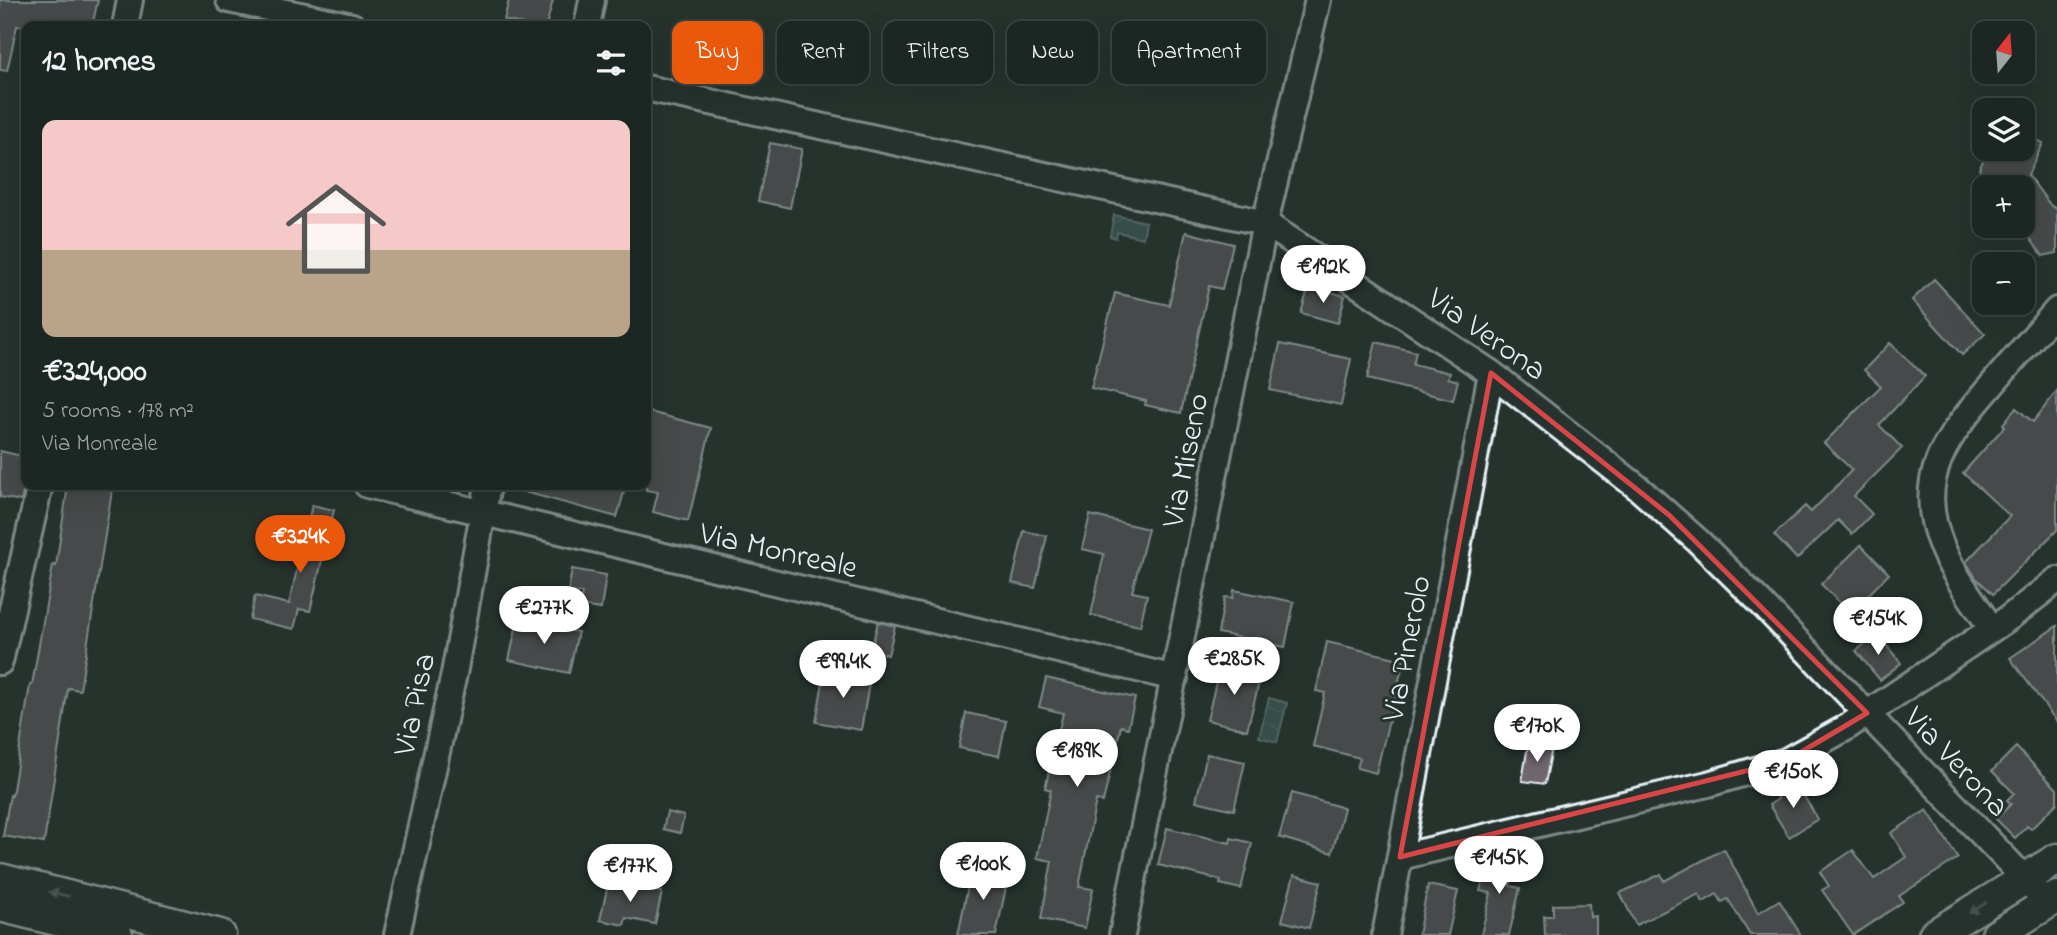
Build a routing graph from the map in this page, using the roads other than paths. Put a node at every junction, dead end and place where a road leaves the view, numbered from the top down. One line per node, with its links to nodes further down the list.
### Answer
1 (130, 0): 5 (street)
2 (229, 0): 6 (street)
3 (592, 0): 7 (street)
4 (1318, 0): 9 (street, Via Miseno)
5 (126, 21)
6 (328, 21)
7 (588, 21)
8 (651, 89): 9 (street, Via Verona)
9 (1265, 223): 11 (street, Via Verona); 19 (street, Via Miseno)
10 (2057, 310): 17 (street)
11 (1491, 373): 20 (street, Via Verona); 21 (street, Via Pinerolo)
12 (39, 490): 18 (street)
13 (388, 490): 15 (street, Via Monreale)
14 (487, 490): 15 (street, Via Pisa)
15 (482, 513): 19 (street, Via Monreale); 29 (street, Via Pisa)
16 (2057, 580): 17 (street)
17 (1992, 629): 20 (street)
18 (0, 662)
19 (1175, 678): 30 (street, Via Miseno)
20 (1867, 713): 21 (street); 24 (street, Via Verona)
21 (1400, 857): 31 (street, Via Pinerolo)
22 (2057, 859): 24 (street)
23 (0, 879): 27 (street, one-way to 23)
24 (2024, 879): 25 (street, Via Verona); 32 (street, one-way to 32)
25 (2053, 900): 33 (street)
26 (0, 906): 27 (street)
27 (108, 924): 28 (street)
28 (220, 935)
29 (397, 935)
30 (1122, 935)
31 (1385, 935)
32 (1934, 935)
33 (1997, 935)

